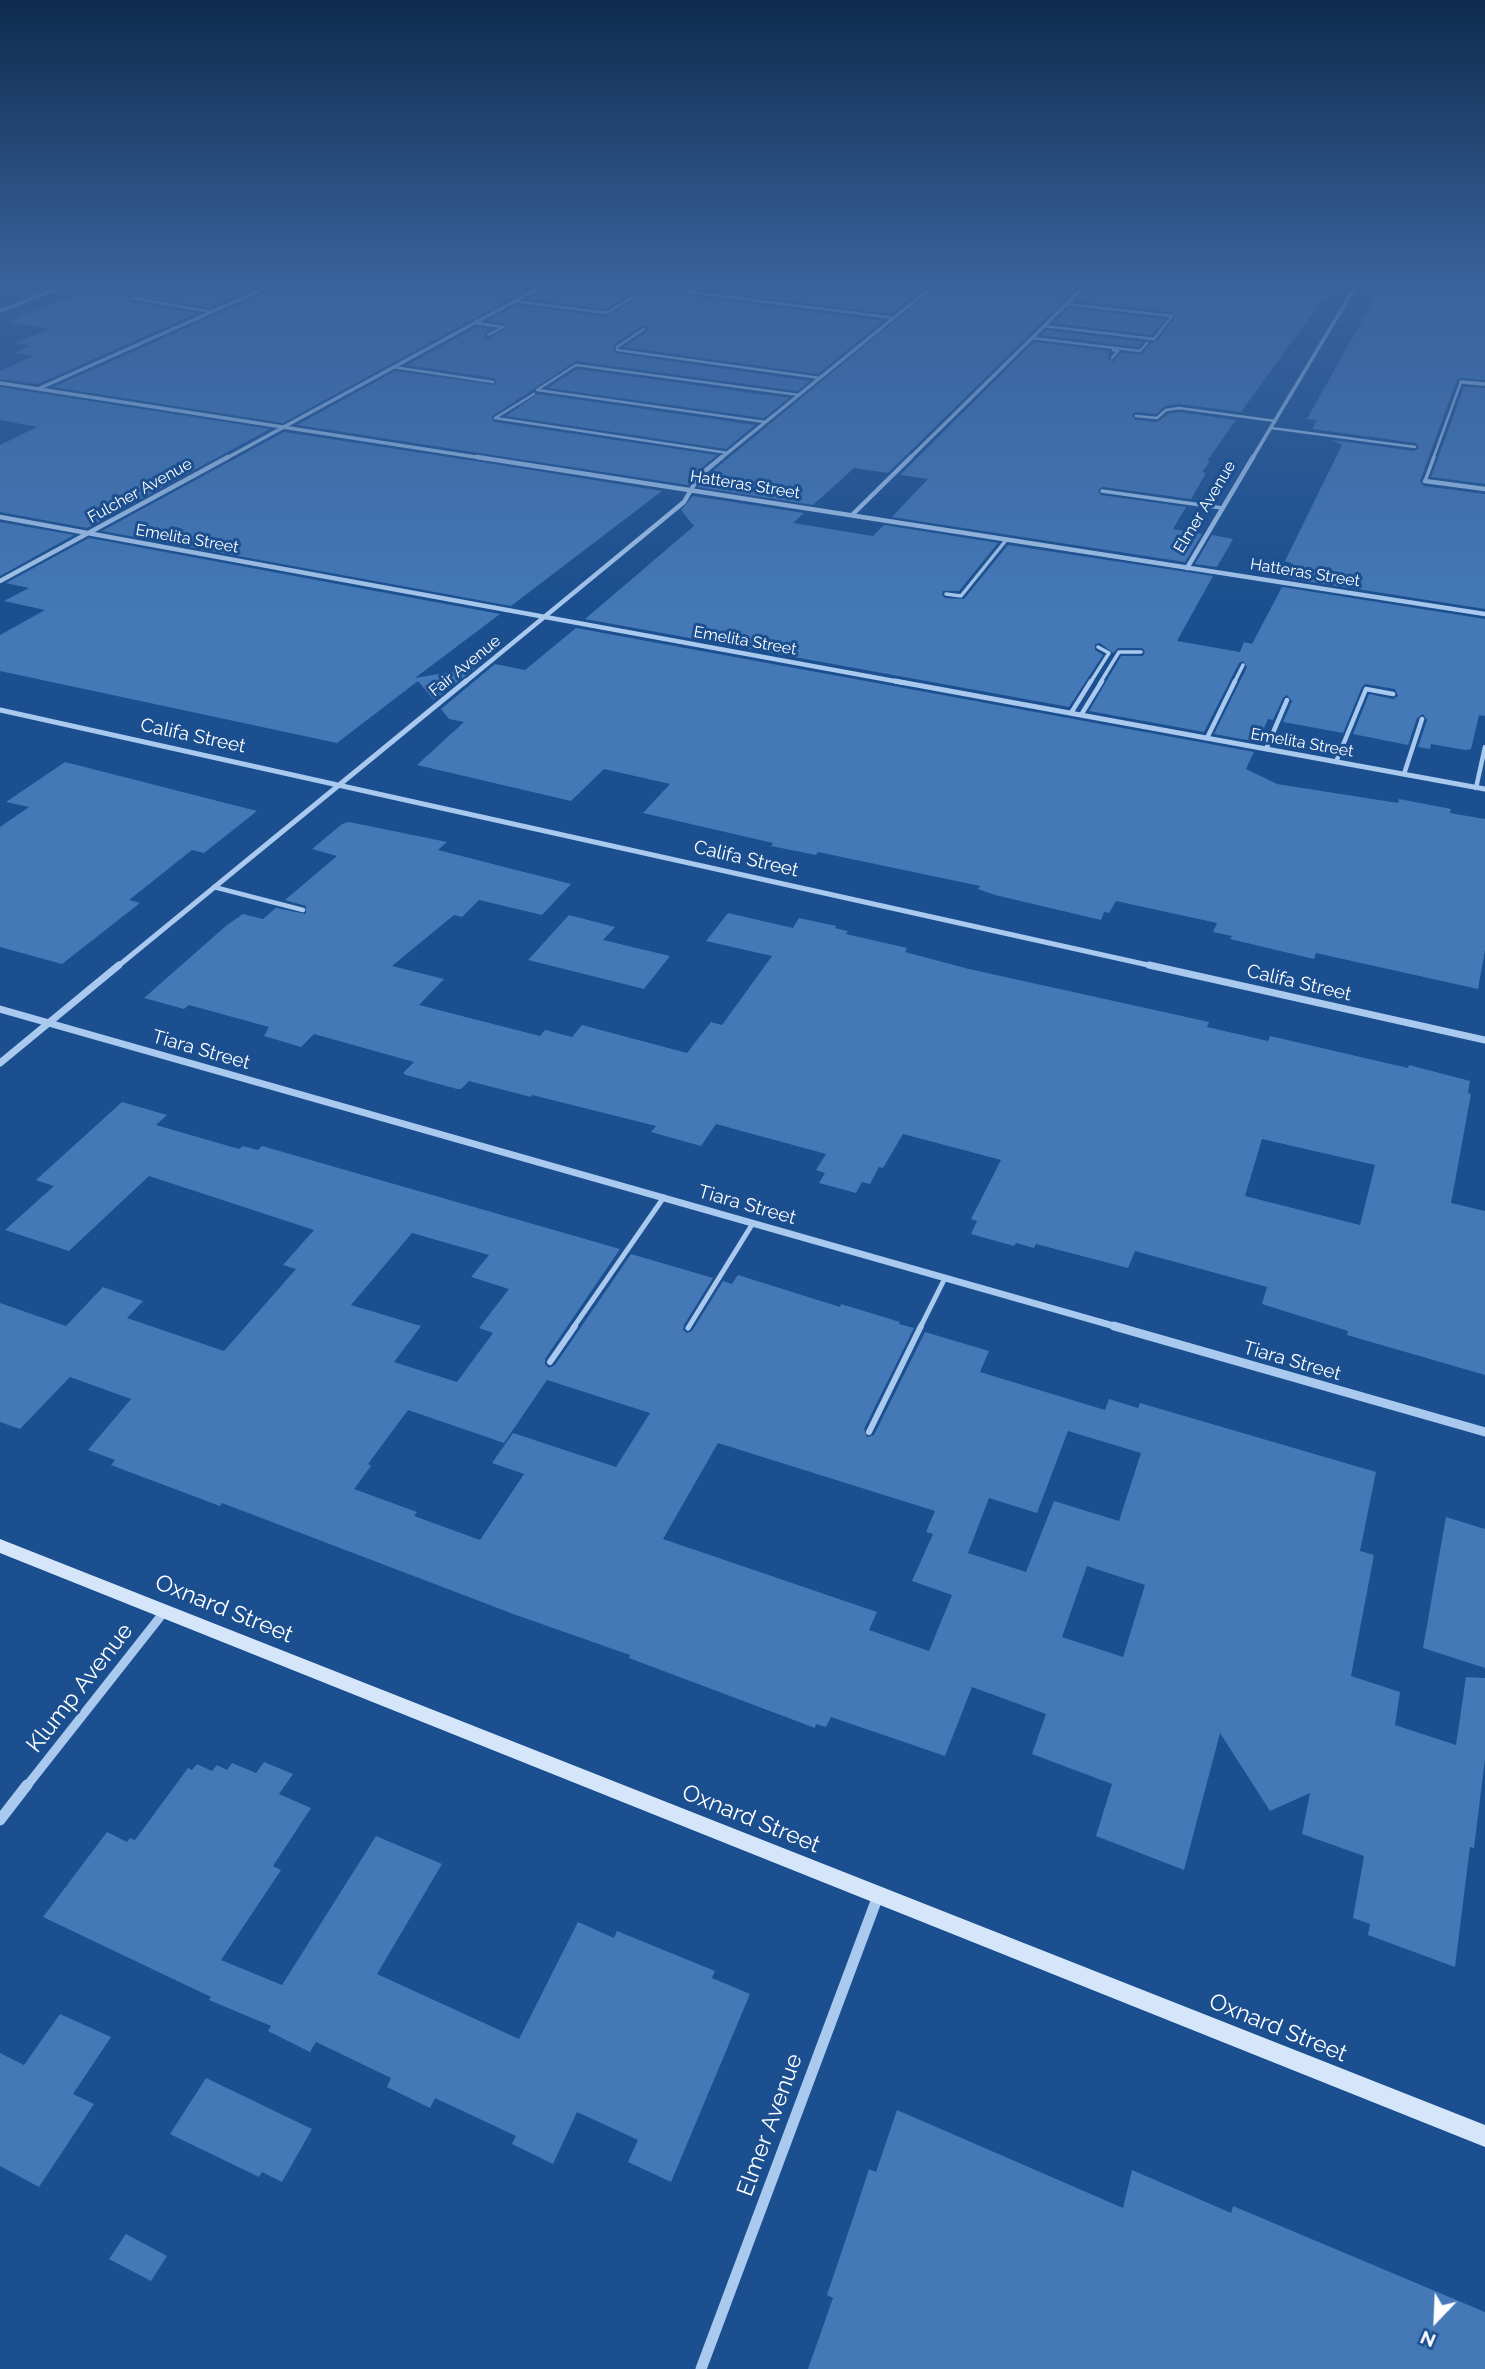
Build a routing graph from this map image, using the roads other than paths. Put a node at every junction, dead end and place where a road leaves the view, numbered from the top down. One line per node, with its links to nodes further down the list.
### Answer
1 (61, 393): 14 (street, Hatteras Street)
2 (347, 393): 14 (street, Fulcher Avenue)
3 (555, 393): 13 (lane)
4 (781, 393): 10 (lane)
5 (802, 393): 10 (street, Fair Avenue)
6 (977, 393): 23 (street)
7 (1292, 393): 12 (street, Elmer Avenue)
8 (1457, 393): 18 (lane)
9 (534, 394): 17 (lane)
10 (799, 395): 13 (street, Fair Avenue)
11 (1136, 416): 12 (lane)
12 (1275, 421): 15 (street, Elmer Avenue)
13 (765, 422): 17 (street, Fair Avenue)
14 (284, 427): 19 (street, Hatteras Street); 25 (street, Fulcher Avenue)
15 (1271, 428): 16 (lane); 22 (street, Elmer Avenue)
16 (1415, 447)
17 (727, 453): 19 (street, Fair Avenue)
18 (1425, 481): 20 (street)
19 (690, 489): 23 (street, Hatteras Street); 31 (street, Fair Avenue)
20 (1485, 489)
21 (1102, 491): 22 (lane)
22 (1222, 508): 27 (street, Elmer Avenue)
23 (853, 514): 26 (street, Hatteras Street)
24 (0, 517): 25 (street, Emelita Street)
25 (88, 533): 28 (street, Fulcher Avenue); 31 (street, Emelita Street)
26 (1007, 539): 27 (street, Hatteras Street); 29 (lane)
27 (1187, 568): 30 (street, Hatteras Street)
28 (0, 581)
29 (946, 594)
30 (1485, 614)
31 (544, 617): 38 (street, Emelita Street); 46 (street, Fair Avenue)
32 (1098, 647): 38 (lane)
33 (1141, 652): 39 (lane)
34 (1243, 665): 41 (lane)
35 (1393, 694): 44 (lane)
36 (1287, 700): 43 (lane)
37 (0, 710): 46 (street, Califa Street)
38 (1071, 713): 39 (street, Emelita Street)
39 (1081, 715): 41 (street, Emelita Street)
40 (1422, 719): 45 (lane)
41 (1207, 738): 43 (street, Emelita Street)
42 (1485, 747): 47 (lane)
43 (1266, 749): 44 (street, Emelita Street)
44 (1336, 761): 45 (street, Emelita Street)
45 (1404, 774): 47 (street, Emelita Street)
46 (339, 785): 49 (street, Fair Avenue); 53 (street, Califa Street)
47 (1476, 788): 48 (street, Emelita Street)
48 (1485, 789)
49 (214, 887): 50 (lane); 52 (street, Fair Avenue)
50 (303, 909)
51 (0, 1009): 52 (street, Tiara Street)
52 (48, 1023): 54 (street, Fair Avenue); 55 (street, Tiara Street)
53 (1485, 1040)
54 (0, 1063)
55 (664, 1197): 56 (street, Tiara Street); 59 (lane)
56 (753, 1223): 57 (street, Tiara Street); 58 (lane)
57 (945, 1278): 60 (lane); 61 (street, Tiara Street)
58 (688, 1328)
59 (550, 1362)
60 (869, 1432)
61 (1485, 1432)
62 (0, 1546): 63 (main road, Oxnard Street)
63 (164, 1612): 64 (street, Klump Avenue); 65 (main road, Oxnard Street)
64 (0, 1820)
65 (878, 1896): 66 (main road, Oxnard Street); 67 (street, Elmer Avenue)
66 (1485, 2136)
67 (701, 2369)

